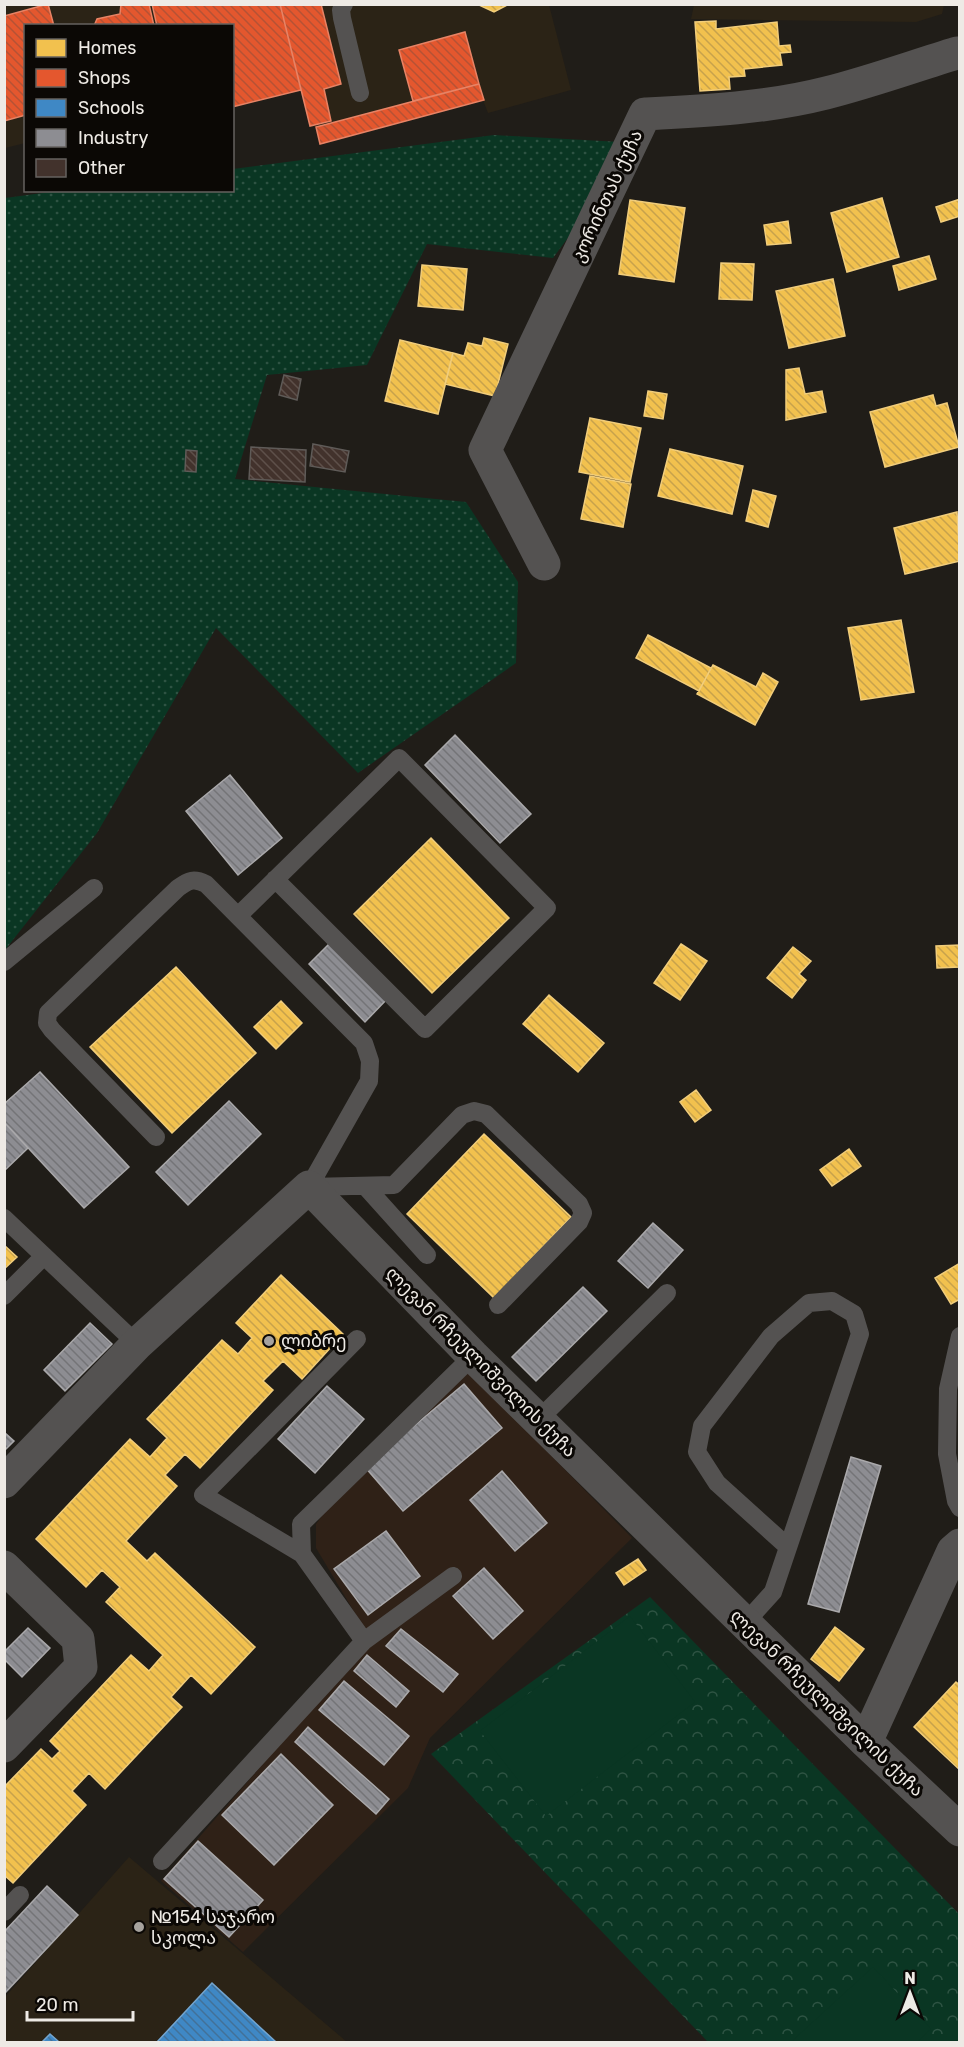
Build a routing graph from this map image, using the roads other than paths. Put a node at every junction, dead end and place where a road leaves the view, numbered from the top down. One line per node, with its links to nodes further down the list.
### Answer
1 (344, 4): 3 (lane)
2 (959, 48): 4 (street, კორინთას ქუჩა)
3 (360, 93)
4 (544, 564)
5 (275, 879): 5 (lane); 7 (lane)
6 (94, 888): 8 (lane)
7 (238, 916): 9 (lane); 11 (lane)
8 (4, 962)
9 (156, 1137)
10 (365, 1186): 11 (lane); 13 (lane); 17 (lane)
11 (309, 1187): 20 (street); 21 (street, ლევან რჩეულიშვილის ქუჩა)
12 (4, 1218): 14 (lane)
13 (427, 1255)
14 (44, 1256): 16 (lane); 20 (lane)
15 (667, 1293): 22 (lane)
16 (4, 1296)
17 (498, 1305)
18 (960, 1336): 24 (lane)
19 (357, 1339): 27 (lane)
20 (137, 1344): 23 (street)
21 (473, 1356): 22 (street, ლევან რჩეულიშვილის ქუჩა); 27 (lane)
22 (538, 1420): 30 (street, ლევან რჩეულიშვილის ქუჩა)
23 (4, 1482)
24 (960, 1508)
25 (960, 1545): 32 (street)
26 (788, 1547): 26 (lane); 30 (lane)
27 (302, 1554): 31 (lane)
28 (4, 1567): 33 (street)
29 (453, 1576): 31 (lane)
30 (745, 1623): 32 (street, ლევან რჩეულიშვილის ქუჩა)
31 (364, 1641): 35 (lane)
32 (866, 1742): 34 (street, ლევან რჩეულიშვილის ქუჩა)
33 (4, 1746)
34 (960, 1830)
35 (162, 1861)
36 (20, 1895): 37 (lane)
37 (4, 1912)

